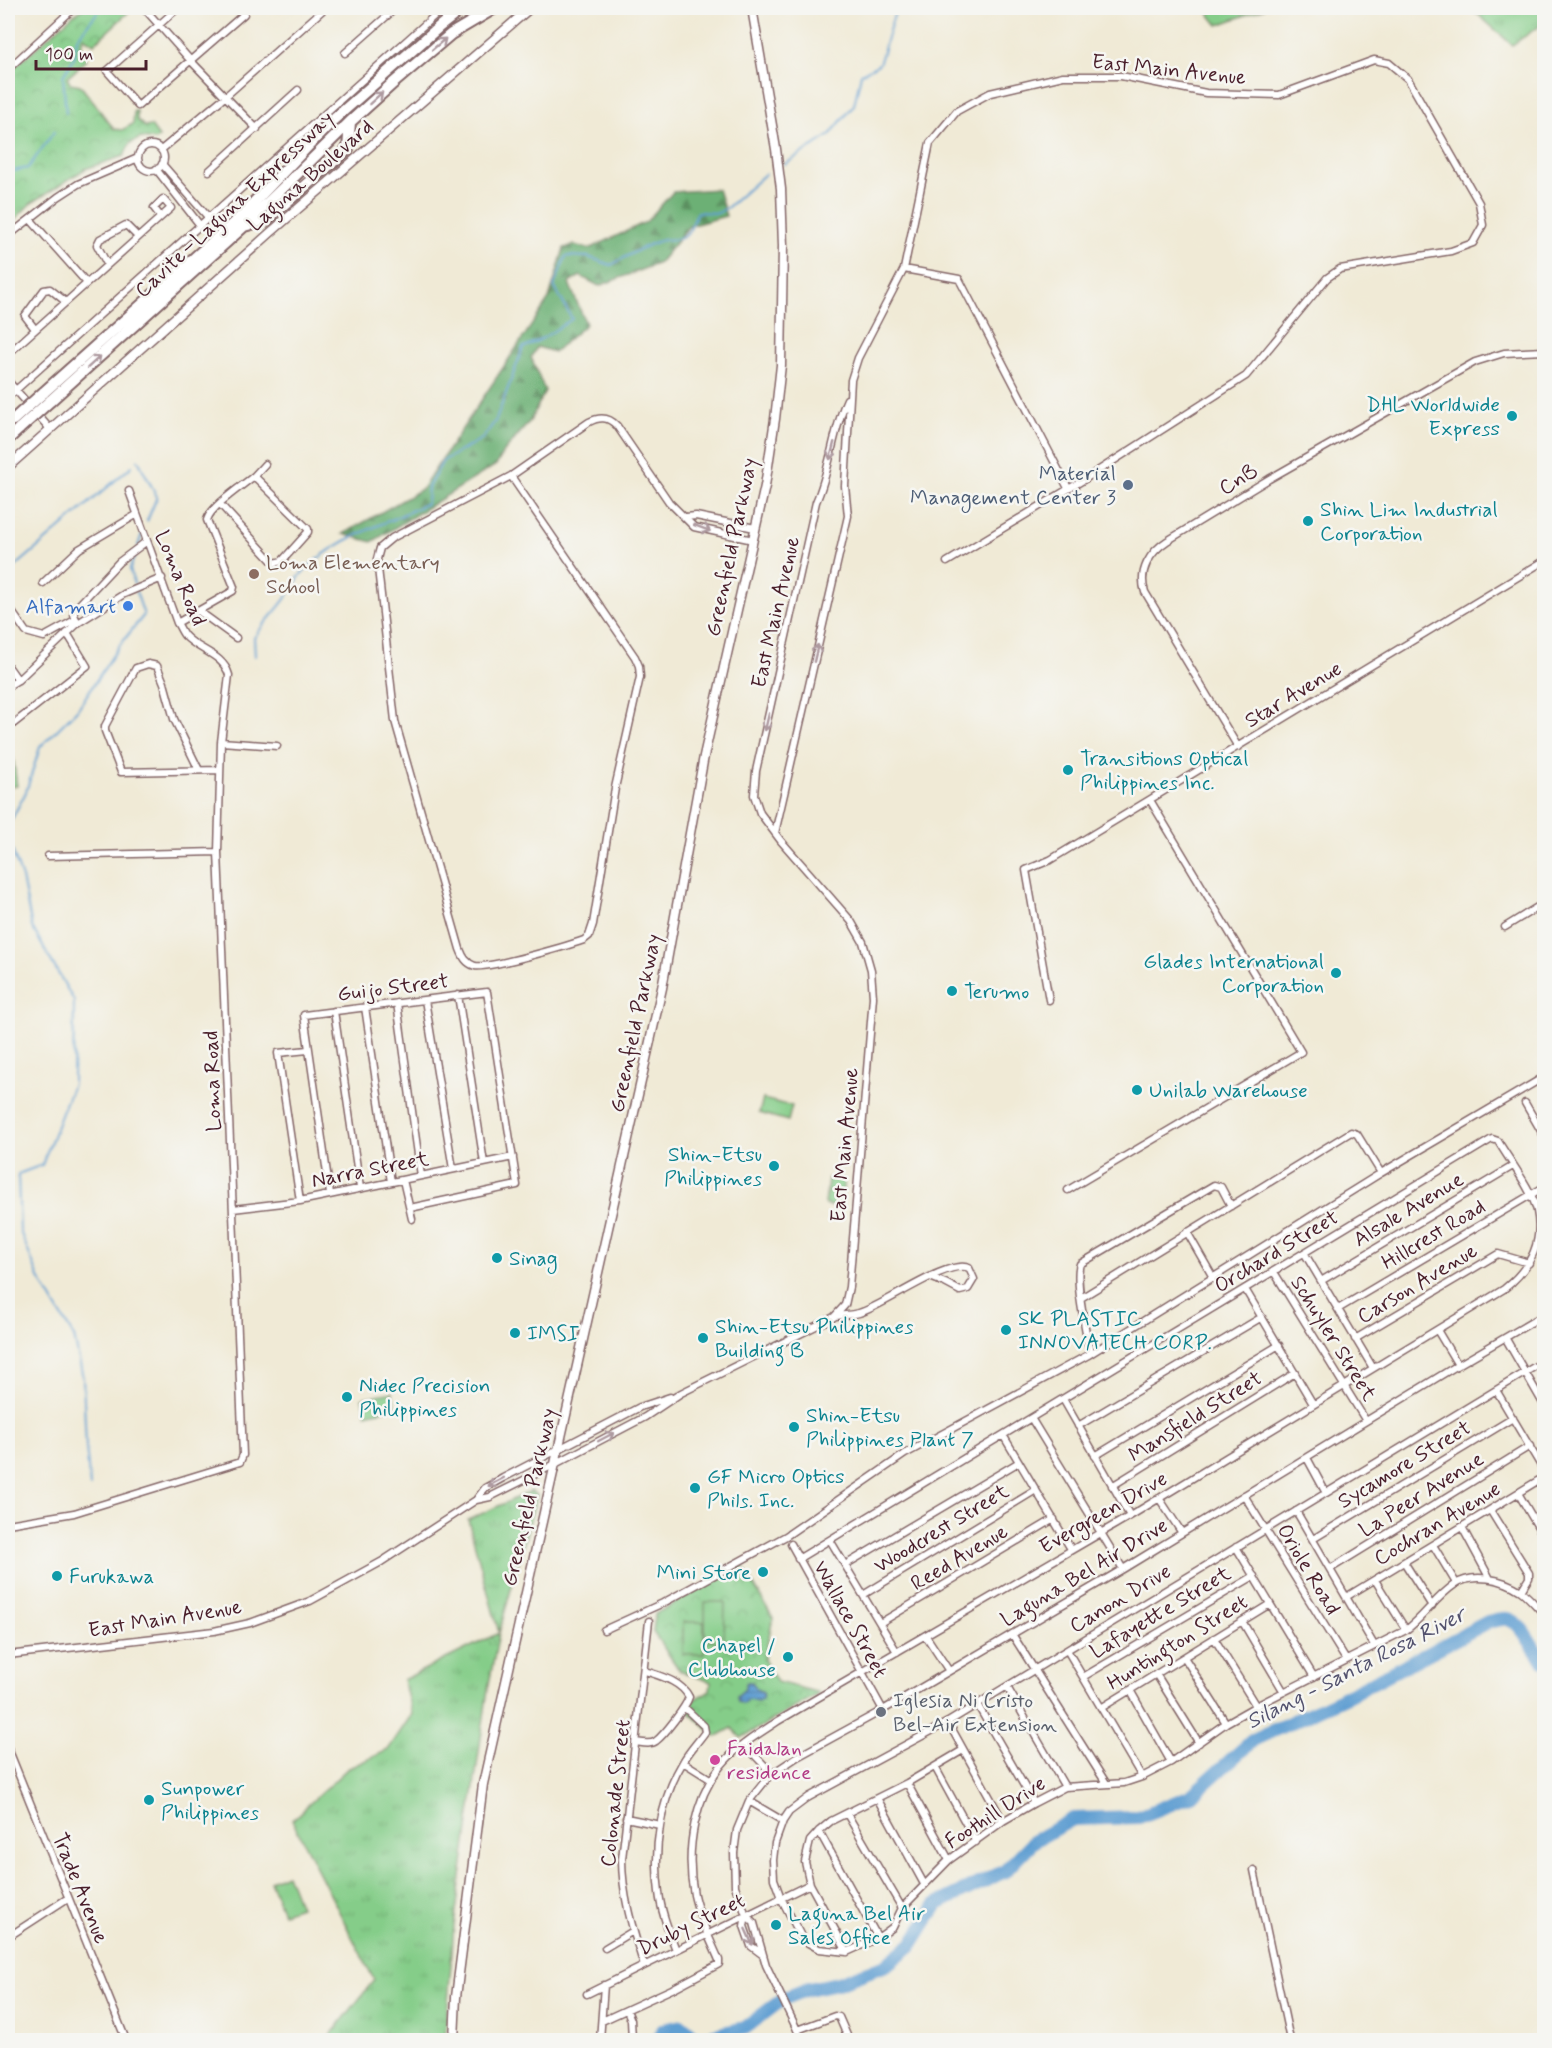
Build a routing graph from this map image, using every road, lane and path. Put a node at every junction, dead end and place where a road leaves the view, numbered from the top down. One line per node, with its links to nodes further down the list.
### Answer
1 (74, 8): 17 (street)
2 (144, 8): 14 (street)
3 (178, 8): 14 (street)
4 (238, 8): 16 (street)
5 (325, 8): 19 (street)
6 (384, 8): 13 (street)
7 (396, 8): 13 (street)
8 (443, 8): 27 (street)
9 (463, 8): 44 (highway, Cavite–Laguna Expressway)
10 (495, 8): 20 (highway, Cavite–Laguna Expressway, one-way to 10)
11 (530, 8): 46 (main road, Laguna Boulevard)
12 (752, 8): 57 (main road, Greenfield Parkway)
13 (390, 14): 15 (street)
14 (159, 24): 16 (street); 16 (street)
15 (345, 53)
16 (191, 61): 19 (street)
17 (8, 69)
18 (298, 90): 21 (street)
19 (227, 95): 21 (street); 22 (street)
20 (350, 122): 30 (highway, Cavite–Laguna Expressway); 30 (highway)
21 (258, 129): 25 (street)
22 (161, 150): 23 (street); 24 (street)
23 (138, 158): 24 (street); 28 (street)
24 (159, 167): 27 (street); 29 (street)
25 (208, 171)
26 (161, 217): 31 (street)
27 (208, 217): 29 (street)
28 (30, 219): 32 (street); 35 (street)
29 (199, 224): 41 (street)
30 (244, 226): 44 (highway, Cavite–Laguna Expressway, one-way to 30)
31 (138, 237): 33 (street); 33 (street)
32 (8, 240)
33 (107, 264): 35 (street)
34 (904, 268): 42 (street, East Main Avenue); 52 (street); 52 (street, East Main Avenue)
35 (87, 283): 36 (street)
36 (66, 302): 37 (street); 37 (street)
37 (35, 329): 38 (street)
38 (8, 351)
39 (1545, 351): 76 (street, CnB)
40 (8, 381): 41 (street)
41 (15, 390): 43 (street); 46 (street)
42 (849, 396): 80 (street, East Main Avenue, one-way to 42); 80 (street, East Main Avenue, one-way to 80)
43 (8, 397)
44 (47, 397): 45 (highway, Cavite–Laguna Expressway, bridge)
45 (14, 424): 47 (highway, Cavite–Laguna Expressway)
46 (50, 429): 49 (main road, Laguna Boulevard)
47 (8, 439)
48 (265, 464): 50 (street)
49 (8, 467)
50 (254, 476): 54 (street); 54 (street)
51 (511, 476): 51 (street); 56 (street)
52 (1068, 488): 61 (street, East Main Avenue)
53 (129, 491): 55 (street, Loma Road)
54 (220, 504): 65 (street)
55 (136, 514): 59 (street, Loma Road); 63 (street)
56 (686, 517): 57 (street); 58 (street, one-way to 58)
57 (755, 528): 58 (main road, Greenfield Parkway)
58 (753, 540): 149 (main road, Greenfield Parkway)
59 (147, 541): 62 (street, Loma Road); 66 (street)
60 (1545, 561): 76 (street, Star Avenue)
61 (947, 562)
62 (162, 578): 66 (street); 67 (street, Loma Road)
63 (43, 583)
64 (8, 606): 66 (street)
65 (200, 612): 67 (street); 69 (street)
66 (77, 621): 68 (street)
67 (177, 623): 74 (street, Loma Road)
68 (70, 631): 71 (street); 73 (street)
69 (236, 638)
70 (8, 666): 71 (street)
71 (18, 680): 72 (street)
72 (8, 686)
73 (8, 728)
74 (220, 742): 75 (street); 78 (street, Loma Road)
75 (277, 746)
76 (1238, 747): 79 (street, Star Avenue)
77 (199, 770): 77 (street); 78 (street)
78 (220, 770): 81 (street, Loma Road)
79 (1150, 800): 87 (street, Star Avenue); 106 (street)
80 (775, 833): 125 (street, East Main Avenue)
81 (218, 852): 82 (street); 112 (street, Loma Road)
82 (48, 856)
83 (1545, 903): 84 (street)
84 (1505, 927)
85 (458, 996): 86 (street, Guijo Street); 96 (street, Guijo Street); 97 (street)
86 (425, 1000): 88 (street, Guijo Street); 99 (street)
87 (1049, 1000)
88 (397, 1003): 89 (street, Guijo Street); 101 (street)
89 (365, 1007): 90 (street, Guijo Street); 103 (street)
90 (334, 1011): 91 (street, Guijo Street); 105 (street)
91 (308, 1050): 107 (street); 109 (street)
92 (1545, 1077): 100 (street)
93 (1525, 1103): 94 (street)
94 (1545, 1136)
95 (1492, 1139): 98 (street, Evergreen Drive); 115 (street, Orchard Street)
96 (513, 1157): 97 (street, Narra Street); 111 (street)
97 (484, 1163): 99 (street, Narra Street)
98 (1513, 1166): 108 (street, Evergreen Drive); 120 (street, Alsale Avenue)
99 (453, 1169): 101 (street, Narra Street)
100 (1381, 1173): 110 (street); 119 (street)
101 (422, 1176): 102 (street, Narra Street)
102 (403, 1180): 103 (street, Narra Street); 111 (street)
103 (392, 1182): 105 (street, Narra Street)
104 (1545, 1187): 108 (street, Hillcrest Road)
105 (360, 1188): 107 (street, Narra Street)
106 (1068, 1190)
107 (330, 1194): 109 (street, Narra Street)
108 (1531, 1195): 116 (street, Evergreen Drive); 123 (street, Hillcrest Road)
109 (300, 1201): 112 (street, Narra Street)
110 (1231, 1206): 114 (street); 122 (street)
111 (410, 1208): 113 (street)
112 (234, 1209): 167 (street, Loma Road)
113 (412, 1219)
114 (1187, 1232): 119 (street); 122 (street)
115 (1305, 1254): 117 (street, Orchard Street); 120 (street)
116 (1529, 1263): 127 (street, Evergreen Drive); 128 (street, Carson Avenue)
117 (1274, 1272): 121 (street, Orchard Street); 137 (street, Schuyler Street)
118 (930, 1277): 118 (street); 125 (street)
119 (1214, 1279): 131 (street)
120 (1321, 1281): 123 (street)
121 (1245, 1289): 126 (street); 140 (street, Orchard Street)
122 (1081, 1298): 131 (street)
123 (1338, 1309): 128 (street)
124 (1545, 1315): 129 (street, Laguna Bel Air Drive)
125 (834, 1317): 139 (street, East Main Avenue)
126 (1262, 1317): 130 (street); 146 (street)
127 (1437, 1330): 133 (street); 134 (street, Evergreen Drive)
128 (1355, 1339): 134 (street)
129 (1506, 1339): 133 (street, Laguna Bel Air Drive); 135 (street)
130 (1279, 1345): 136 (street); 150 (street)
131 (1090, 1354): 197 (street)
132 (1545, 1361): 135 (street, Canon Drive)
133 (1458, 1365): 145 (street, Laguna Bel Air Drive)
134 (1373, 1368): 137 (street, Evergreen Drive)
135 (1525, 1373): 138 (street, Canon Drive); 142 (street)
136 (1295, 1374): 141 (street); 156 (street, Mansfield Street)
137 (1344, 1385): 141 (street, Evergreen Drive); 145 (street, Schuyler Street)
138 (1496, 1390): 144 (street); 158 (street, Canon Drive)
139 (681, 1393): 149 (street, East Main Avenue); 153 (street, East Main Avenue, one-way to 139)
140 (1063, 1399): 143 (street, Orchard Street); 146 (street)
141 (1313, 1404): 161 (street, Evergreen Drive)
142 (1545, 1405)
143 (1031, 1418): 147 (street, Orchard Street); 170 (street)
144 (1513, 1418): 148 (street); 173 (street, Sycamore Street)
145 (1366, 1421): 151 (street, Laguna Bel Air Drive)
146 (1078, 1426): 150 (street)
147 (1003, 1435): 152 (street); 174 (street, Orchard Street)
148 (1530, 1446): 154 (street); 183 (street, La Peer Avenue)
149 (559, 1450): 153 (main road, Greenfield Parkway); 162 (street, East Main Avenue, one-way to 162)
150 (1095, 1456): 156 (street)
151 (1307, 1458): 158 (street); 160 (street, Laguna Bel Air Drive)
152 (1019, 1462): 157 (street); 181 (street)
153 (555, 1465): 162 (street, East Main Avenue); 272 (main road, Greenfield Parkway)
154 (1545, 1471)
155 (1545, 1477): 159 (street, Cochran Avenue)
156 (1112, 1486): 165 (street)
157 (1036, 1490): 166 (street); 189 (street, Woodcrest Street)
158 (1326, 1493): 164 (street, Canon Drive)
159 (1518, 1493): 163 (street, Cochran Avenue); 172 (street)
160 (1244, 1495): 169 (street, Oriole Road); 171 (street, Laguna Bel Air Drive)
161 (1160, 1498): 165 (street, Evergreen Drive); 171 (street)
162 (476, 1500): 205 (street, East Main Avenue)
163 (1490, 1510): 168 (street, Cochran Avenue); 188 (street)
164 (1296, 1511): 169 (street, Canon Drive); 173 (street)
165 (1130, 1516): 170 (street, Evergreen Drive)
166 (1054, 1519): 178 (street); 196 (street, Reed Avenue)
167 (8, 1524)
168 (1462, 1527): 176 (street, Cochran Avenue); 185 (street)
169 (1266, 1529): 177 (street, Canon Drive); 207 (street, Oriole Road)
170 (1101, 1533): 178 (street, Evergreen Drive); 182 (street)
171 (1182, 1533): 182 (street, Laguna Bel Air Drive)
172 (1545, 1537)
173 (1313, 1539): 183 (street)
174 (830, 1540): 179 (street, Orchard Street); 181 (street)
175 (791, 1544): 179 (street, Wallace Street)
176 (1433, 1545): 180 (street, Cochran Avenue); 187 (street)
177 (1236, 1547): 184 (street); 203 (street, Canon Drive)
178 (1071, 1549): 200 (street, Evergreen Drive)
179 (798, 1559): 211 (street, Wallace Street)
180 (1404, 1562): 186 (street, Cochran Avenue); 192 (street)
181 (845, 1565): 189 (street)
182 (1123, 1569): 199 (street, Laguna Bel Air Drive)
183 (1330, 1569): 190 (street)
184 (1254, 1576): 191 (street); 213 (street, Lafayette Street)
185 (1489, 1577): 187 (street); 188 (street)
186 (1375, 1580): 190 (street, Cochran Avenue); 198 (street)
187 (1456, 1583): 192 (street, Foothill Drive)
188 (1521, 1591): 193 (street)
189 (863, 1595): 196 (street)
190 (1347, 1597): 202 (street)
191 (1270, 1604): 195 (street, Huntington Street); 214 (street)
192 (1432, 1606): 198 (street, Foothill Drive)
193 (1545, 1614)
194 (649, 1621): 209 (street, Colonade Street)
195 (1242, 1621): 201 (street, Huntington Street); 217 (street)
196 (880, 1623): 204 (street)
197 (604, 1630)
198 (1406, 1630): 202 (street, Foothill Drive)
199 (1012, 1634): 208 (street); 210 (street, Laguna Bel Air Drive)
200 (926, 1636): 204 (street, Evergreen Drive); 210 (street)
201 (1214, 1638): 206 (street, Huntington Street); 219 (street)
202 (1374, 1645): 207 (street, Foothill Drive)
203 (1067, 1650): 208 (street, Canon Drive); 213 (street)
204 (897, 1652): 211 (street, Evergreen Drive)
205 (8, 1655)
206 (1184, 1657): 212 (street, Huntington Street); 224 (street)
207 (1346, 1660): 214 (street, Foothill Drive)
208 (1034, 1670): 215 (street, Canon Drive); 237 (street)
209 (645, 1671): 220 (street); 225 (street, Colonade Street)
210 (949, 1671): 222 (street, Laguna Bel Air Drive)
211 (862, 1673): 222 (street, Wallace Street); 227 (street, Evergreen Drive)
212 (1156, 1674): 216 (street, Huntington Street); 226 (street)
213 (1083, 1677): 221 (street)
214 (1314, 1677): 217 (street, Foothill Drive)
215 (1006, 1687): 218 (street, Canon Drive); 238 (street)
216 (1130, 1690): 221 (street, Huntington Street); 231 (street)
217 (1284, 1692): 219 (street, Foothill Drive)
218 (977, 1704): 223 (street, Canon Drive); 241 (street)
219 (1256, 1706): 224 (street, Foothill Drive)
220 (684, 1707): 225 (street); 230 (street)
221 (1101, 1708): 234 (street)
222 (883, 1710): 233 (street, Laguna Bel Air Drive)
223 (948, 1722): 229 (street); 244 (street, Canon Drive)
224 (1226, 1723): 226 (street, Foothill Drive)
225 (636, 1742): 243 (street, Colonade Street)
226 (1199, 1743): 231 (street, Foothill Drive)
227 (744, 1744): 233 (street); 235 (street, Evergreen Drive)
228 (8, 1748): 253 (street, Trade Avenue)
229 (963, 1750): 232 (street); 245 (street)
230 (683, 1762): 235 (street); 246 (street)
231 (1171, 1762): 234 (street, Foothill Drive)
232 (935, 1767): 236 (street); 248 (street)
233 (771, 1775): 240 (street, Laguna Bel Air Drive)
234 (1142, 1778): 237 (street, Foothill Drive)
235 (710, 1779): 258 (street, Evergreen Drive)
236 (907, 1783): 239 (street); 249 (street)
237 (1106, 1784): 238 (street, Foothill Drive)
238 (1065, 1787): 241 (street, Foothill Drive)
239 (877, 1798): 242 (street); 252 (street)
240 (749, 1801): 244 (street); 256 (street, Laguna Bel Air Drive)
241 (1034, 1803): 245 (street, Foothill Drive)
242 (847, 1814): 247 (street); 255 (street)
243 (626, 1818): 246 (street); 257 (street, Colonade Street)
244 (783, 1821): 254 (street, Canon Drive)
245 (1003, 1821): 248 (street, Foothill Drive)
246 (660, 1825): 262 (street)
247 (819, 1831): 251 (street); 260 (street)
248 (976, 1842): 249 (street, Foothill Drive)
249 (949, 1860): 252 (street, Foothill Drive)
250 (1254, 1870): 277 (street)
251 (810, 1884): 254 (street, Druby Street); 263 (street)
252 (924, 1884): 255 (street, Foothill Drive)
253 (68, 1898): 259 (street); 271 (street, Trade Avenue)
254 (781, 1898): 256 (street, Druby Street); 263 (street)
255 (902, 1908): 260 (street, Foothill Drive)
256 (746, 1915): 258 (street, Druby Street); 264 (street, Laguna Bel Air Drive); 264 (street, Laguna Bel Air Drive, one-way to 264)
257 (633, 1931): 261 (street); 265 (street, Colonade Street)
258 (708, 1934): 262 (street, Druby Street); 268 (street, Evergreen Drive)
259 (8, 1937)
260 (878, 1938): 263 (street, Foothill Drive)
261 (605, 1948)
262 (676, 1950): 265 (street, Druby Street)
263 (847, 1952)
264 (763, 1954): 270 (street, Laguna Bel Air Drive)
265 (644, 1966): 266 (street, Druby Street)
266 (604, 1985): 267 (street, Druby Street); 269 (street)
267 (587, 1994)
268 (627, 2010): 269 (street); 274 (street)
269 (602, 2021): 273 (street)
270 (797, 2030): 275 (street, Laguna Bel Air Drive); 276 (street)
271 (126, 2040)
272 (454, 2040)
273 (600, 2040)
274 (632, 2040)
275 (802, 2040)
276 (849, 2040)
277 (1290, 2040)

